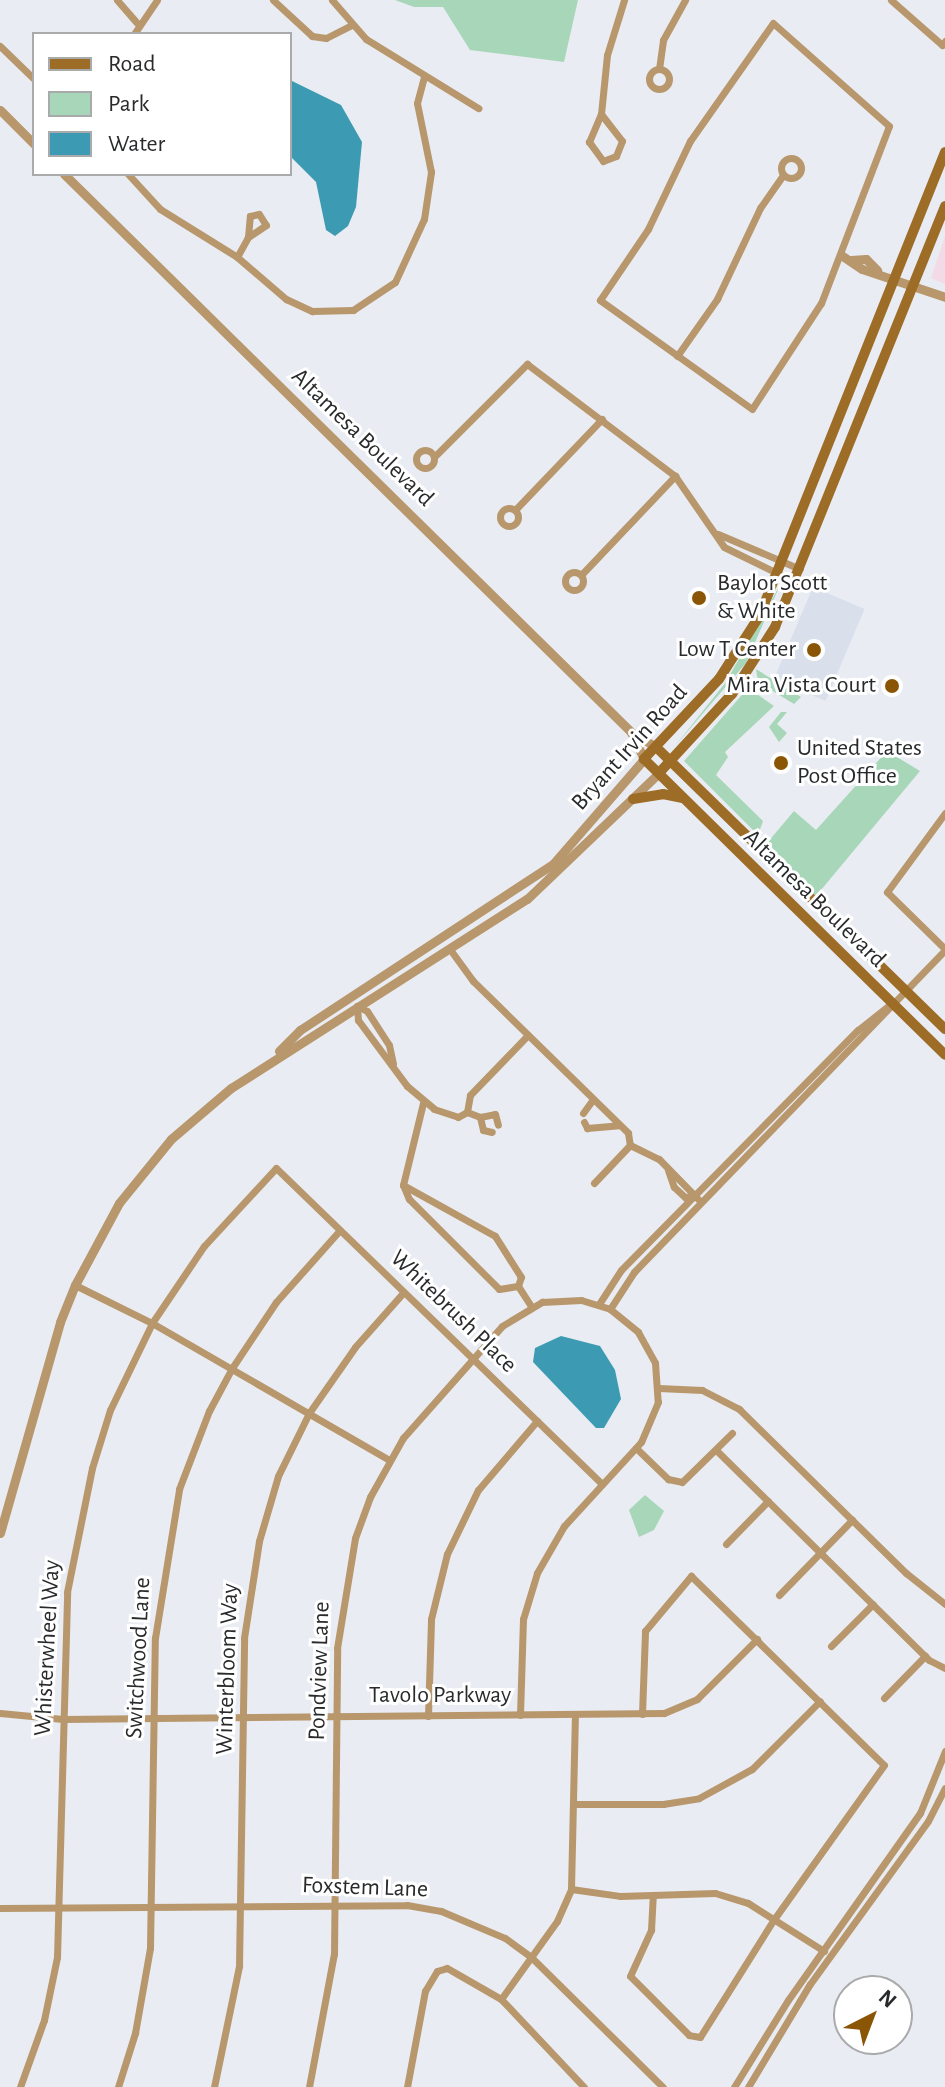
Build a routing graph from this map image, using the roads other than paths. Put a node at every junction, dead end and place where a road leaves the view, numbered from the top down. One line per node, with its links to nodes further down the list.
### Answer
1 (117, 0): 8 (street)
2 (157, 0): 8 (street)
3 (273, 0): 9 (street)
4 (332, 0): 9 (street)
5 (624, 0): 18 (street)
6 (685, 0): 13 (street)
7 (891, 0): 11 (street)
8 (137, 23): 10 (street)
9 (352, 25): 14 (street)
10 (135, 32)
11 (943, 43)
12 (0, 46): 15 (street)
13 (659, 69)
14 (424, 76): 16 (street); 27 (street)
15 (32, 77)
16 (478, 108)
17 (0, 110): 19 (street)
18 (601, 114): 18 (street)
19 (32, 142)
20 (945, 152): 28 (main road, Bryant Irvin Road)
21 (66, 176): 44 (street, Altamesa Boulevard)
22 (130, 176): 27 (street)
23 (782, 177): 31 (street)
24 (945, 206): 29 (main road, Bryant Irvin Road)
25 (248, 237): 27 (street)
26 (841, 255): 28 (street); 31 (street); 31 (street)
27 (237, 257)
28 (893, 277): 29 (street); 39 (main road, Bryant Irvin Road)
29 (913, 284): 30 (street); 40 (main road, Bryant Irvin Road)
30 (945, 297)
31 (677, 356)
32 (602, 419): 33 (street); 34 (street); 35 (street)
33 (436, 455)
34 (675, 476): 36 (street); 42 (street)
35 (515, 510)
36 (718, 534): 37 (street); 38 (street)
37 (747, 546): 38 (street); 39 (street)
38 (742, 558): 41 (street)
39 (784, 562): 40 (street); 41 (main road, Bryant Irvin Road)
40 (801, 569): 43 (main road, Bryant Irvin Road)
41 (779, 574): 43 (street); 45 (main road, Bryant Irvin Road)
42 (581, 575)
43 (795, 582): 47 (main road, Bryant Irvin Road)
44 (631, 732): 45 (street, Altamesa Boulevard); 46 (street, Altamesa Boulevard)
45 (656, 747): 46 (main road, Bryant Irvin Road); 47 (main road, Altamesa Boulevard)
46 (644, 759): 48 (main road, Altamesa Boulevard); 55 (street, Bryant Irvin Road)
47 (671, 761): 48 (main road, Bryant Irvin Road); 54 (main road, Altamesa Boulevard)
48 (659, 773): 49 (street, Bryant Irvin Road); 50 (main road, Altamesa Boulevard)
49 (633, 799): 50 (main road); 52 (street, Bryant Irvin Road)
50 (684, 799): 56 (main road, Altamesa Boulevard)
51 (945, 813): 53 (street)
52 (449, 948): 55 (street, Bryant Irvin Road); 60 (street)
53 (945, 949): 54 (street)
54 (905, 990): 56 (street); 58 (main road, Altamesa Boulevard)
55 (355, 1002): 57 (street); 59 (street); 75 (street, Bryant Irvin Road)
56 (892, 1003): 61 (main road, Altamesa Boulevard); 72 (street); 73 (street)
57 (376, 1024): 59 (street); 62 (street)
58 (945, 1029)
59 (365, 1031): 62 (street)
60 (528, 1035): 63 (street); 65 (street)
61 (945, 1055)
62 (393, 1067): 64 (street)
63 (593, 1099): 67 (street); 67 (street)
64 (423, 1103): 65 (street); 71 (street)
65 (467, 1112): 66 (street)
66 (480, 1117): 66 (street)
67 (619, 1125): 68 (street)
68 (630, 1145): 70 (street); 72 (street)
69 (276, 1168): 74 (street, Whitebrush Place); 81 (street, Whisterwheel Way)
70 (594, 1183)
71 (403, 1185): 76 (street); 76 (street)
72 (693, 1195): 73 (street); 78 (street)
73 (702, 1203): 80 (street)
74 (340, 1230): 77 (street, Whitebrush Place); 83 (street, Switchwood Lane)
75 (75, 1285): 81 (street); 94 (street, Bryant Irvin Road)
76 (518, 1286): 79 (street)
77 (403, 1293): 82 (street, Whitebrush Place); 85 (street, Winterbloom Way)
78 (599, 1304): 79 (street, Pondview Lane); 80 (street, Pondview Lane)
79 (531, 1306): 82 (street, Pondview Lane)
80 (610, 1309): 84 (street, Pondview Lane)
81 (152, 1323): 83 (street); 114 (street, Whisterwheel Way)
82 (471, 1358): 86 (street, Whitebrush Place); 90 (street, Pondview Lane)
83 (232, 1368): 85 (street); 113 (street, Switchwood Lane)
84 (659, 1388): 88 (street); 93 (street)
85 (309, 1413): 90 (street); 110 (street, Winterbloom Way)
86 (537, 1421): 91 (street, Whitebrush Place); 112 (street)
87 (732, 1433): 89 (street)
88 (636, 1448): 89 (street); 91 (street)
89 (716, 1450): 92 (street)
90 (389, 1460): 111 (street, Pondview Lane)
91 (602, 1484): 109 (street)
92 (768, 1501): 95 (street); 96 (street)
93 (852, 1520): 96 (street); 99 (street)
94 (0, 1533)
95 (726, 1544)
96 (820, 1553): 97 (street); 98 (street)
97 (779, 1595)
98 (873, 1604): 101 (street); 102 (street)
99 (945, 1604)
100 (757, 1639): 105 (street); 108 (street, Tavolo Parkway); 108 (street)
101 (831, 1646)
102 (925, 1656): 103 (street); 104 (street)
103 (945, 1668)
104 (884, 1698)
105 (820, 1701): 117 (street); 125 (street)
106 (0, 1713): 114 (street, Tavolo Parkway)
107 (575, 1714): 108 (street, Tavolo Parkway); 109 (street, Tavolo Parkway); 117 (street)
108 (642, 1714)
109 (520, 1715): 112 (street, Tavolo Parkway)
110 (244, 1716): 111 (street, Tavolo Parkway); 113 (street, Tavolo Parkway); 120 (street, Winterbloom Way)
111 (338, 1716): 112 (street, Tavolo Parkway); 121 (street, Pondview Lane)
112 (428, 1716)
113 (155, 1718): 114 (street, Tavolo Parkway); 123 (street, Switchwood Lane)
114 (63, 1719): 122 (street, Whisterwheel Way)
115 (945, 1751): 126 (street)
116 (945, 1788): 126 (street)
117 (575, 1804): 118 (street)
118 (571, 1889): 119 (street); 127 (street)
119 (653, 1896): 125 (street); 125 (street)
120 (242, 1906): 121 (street, Foxstem Lane); 123 (street, Foxstem Lane); 131 (street, Winterbloom Way)
121 (336, 1906): 127 (street, Foxstem Lane); 132 (street, Pondview Lane)
122 (60, 1907): 123 (street, Foxstem Lane); 124 (street, Foxstem Lane); 129 (street, Whisterwheel Way)
123 (152, 1907): 130 (street, Switchwood Lane)
124 (0, 1908)
125 (774, 1919): 126 (street)
126 (826, 1952): 136 (street); 137 (street)
127 (531, 1957): 128 (street); 135 (street, Foxstem Lane)
128 (501, 1999): 133 (street); 134 (street)
129 (20, 2087)
130 (118, 2087)
131 (214, 2087)
132 (309, 2087)
133 (407, 2087)
134 (584, 2087)
135 (663, 2087)
136 (734, 2087)
137 (748, 2087)

